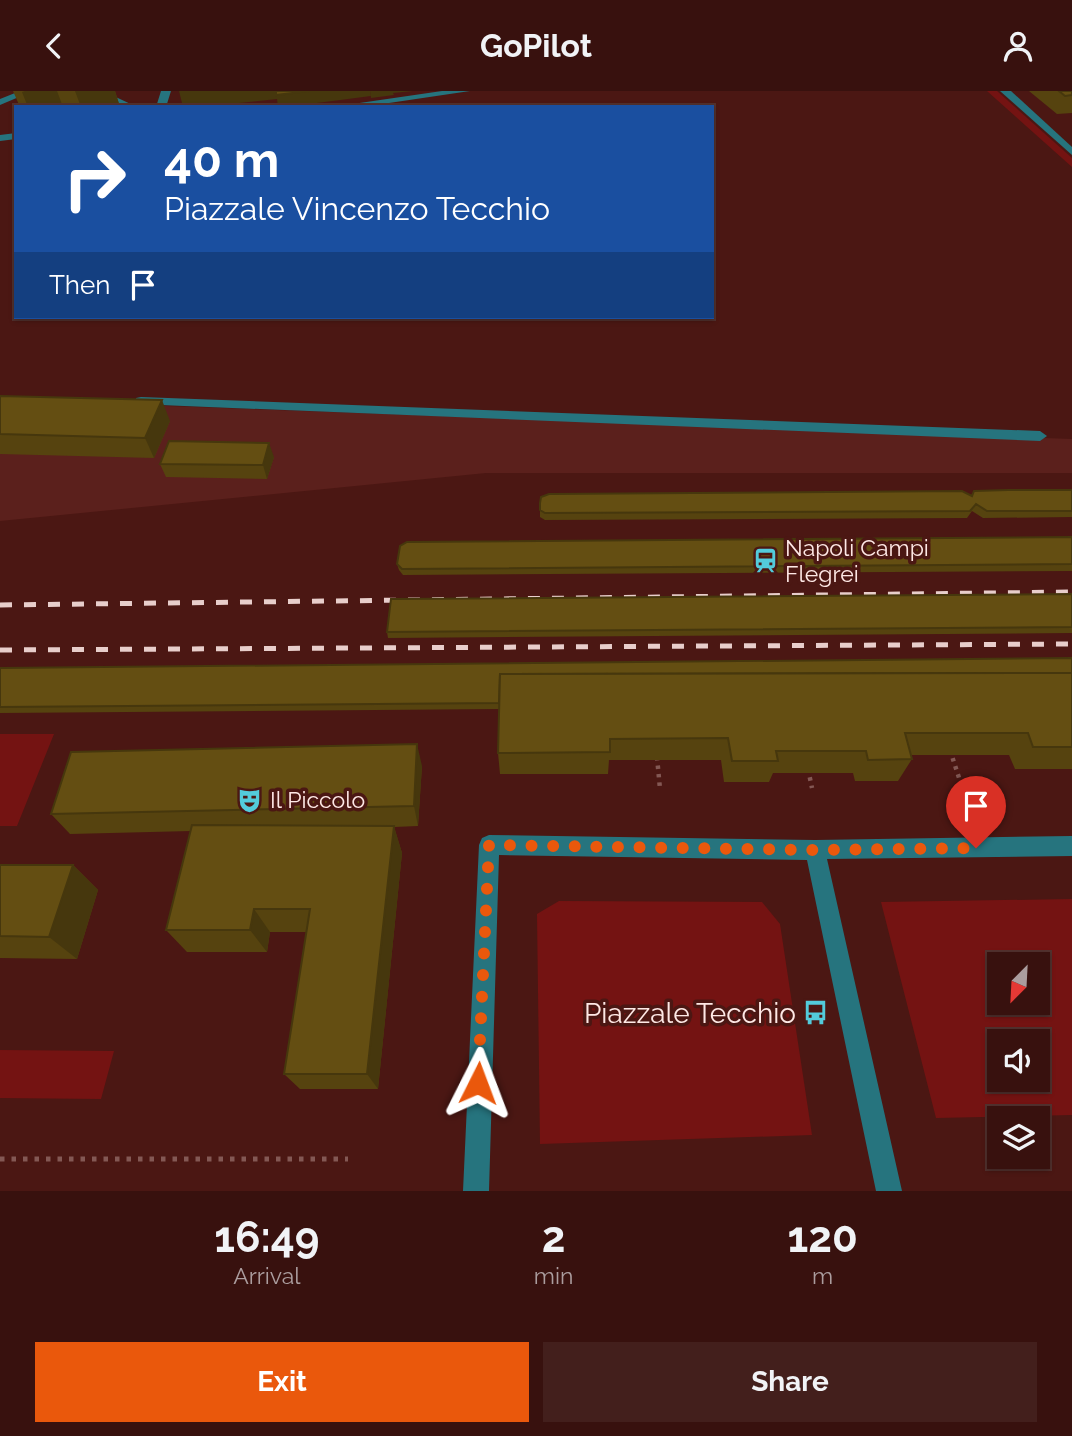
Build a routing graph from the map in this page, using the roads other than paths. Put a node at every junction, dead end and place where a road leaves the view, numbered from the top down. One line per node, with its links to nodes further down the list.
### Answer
1 (95, 91): 7 (street)
2 (466, 91): 5 (street)
3 (1004, 91): 9 (street)
4 (22, 92): 6 (street)
5 (384, 96): 8 (street)
6 (0, 102)
7 (127, 105)
8 (346, 105)
9 (1072, 152)
10 (124, 400): 11 (street)
11 (1040, 436)
12 (1072, 846): 13 (street)
13 (814, 850): 14 (street); 15 (street)
14 (477, 1191)
15 (890, 1191)

